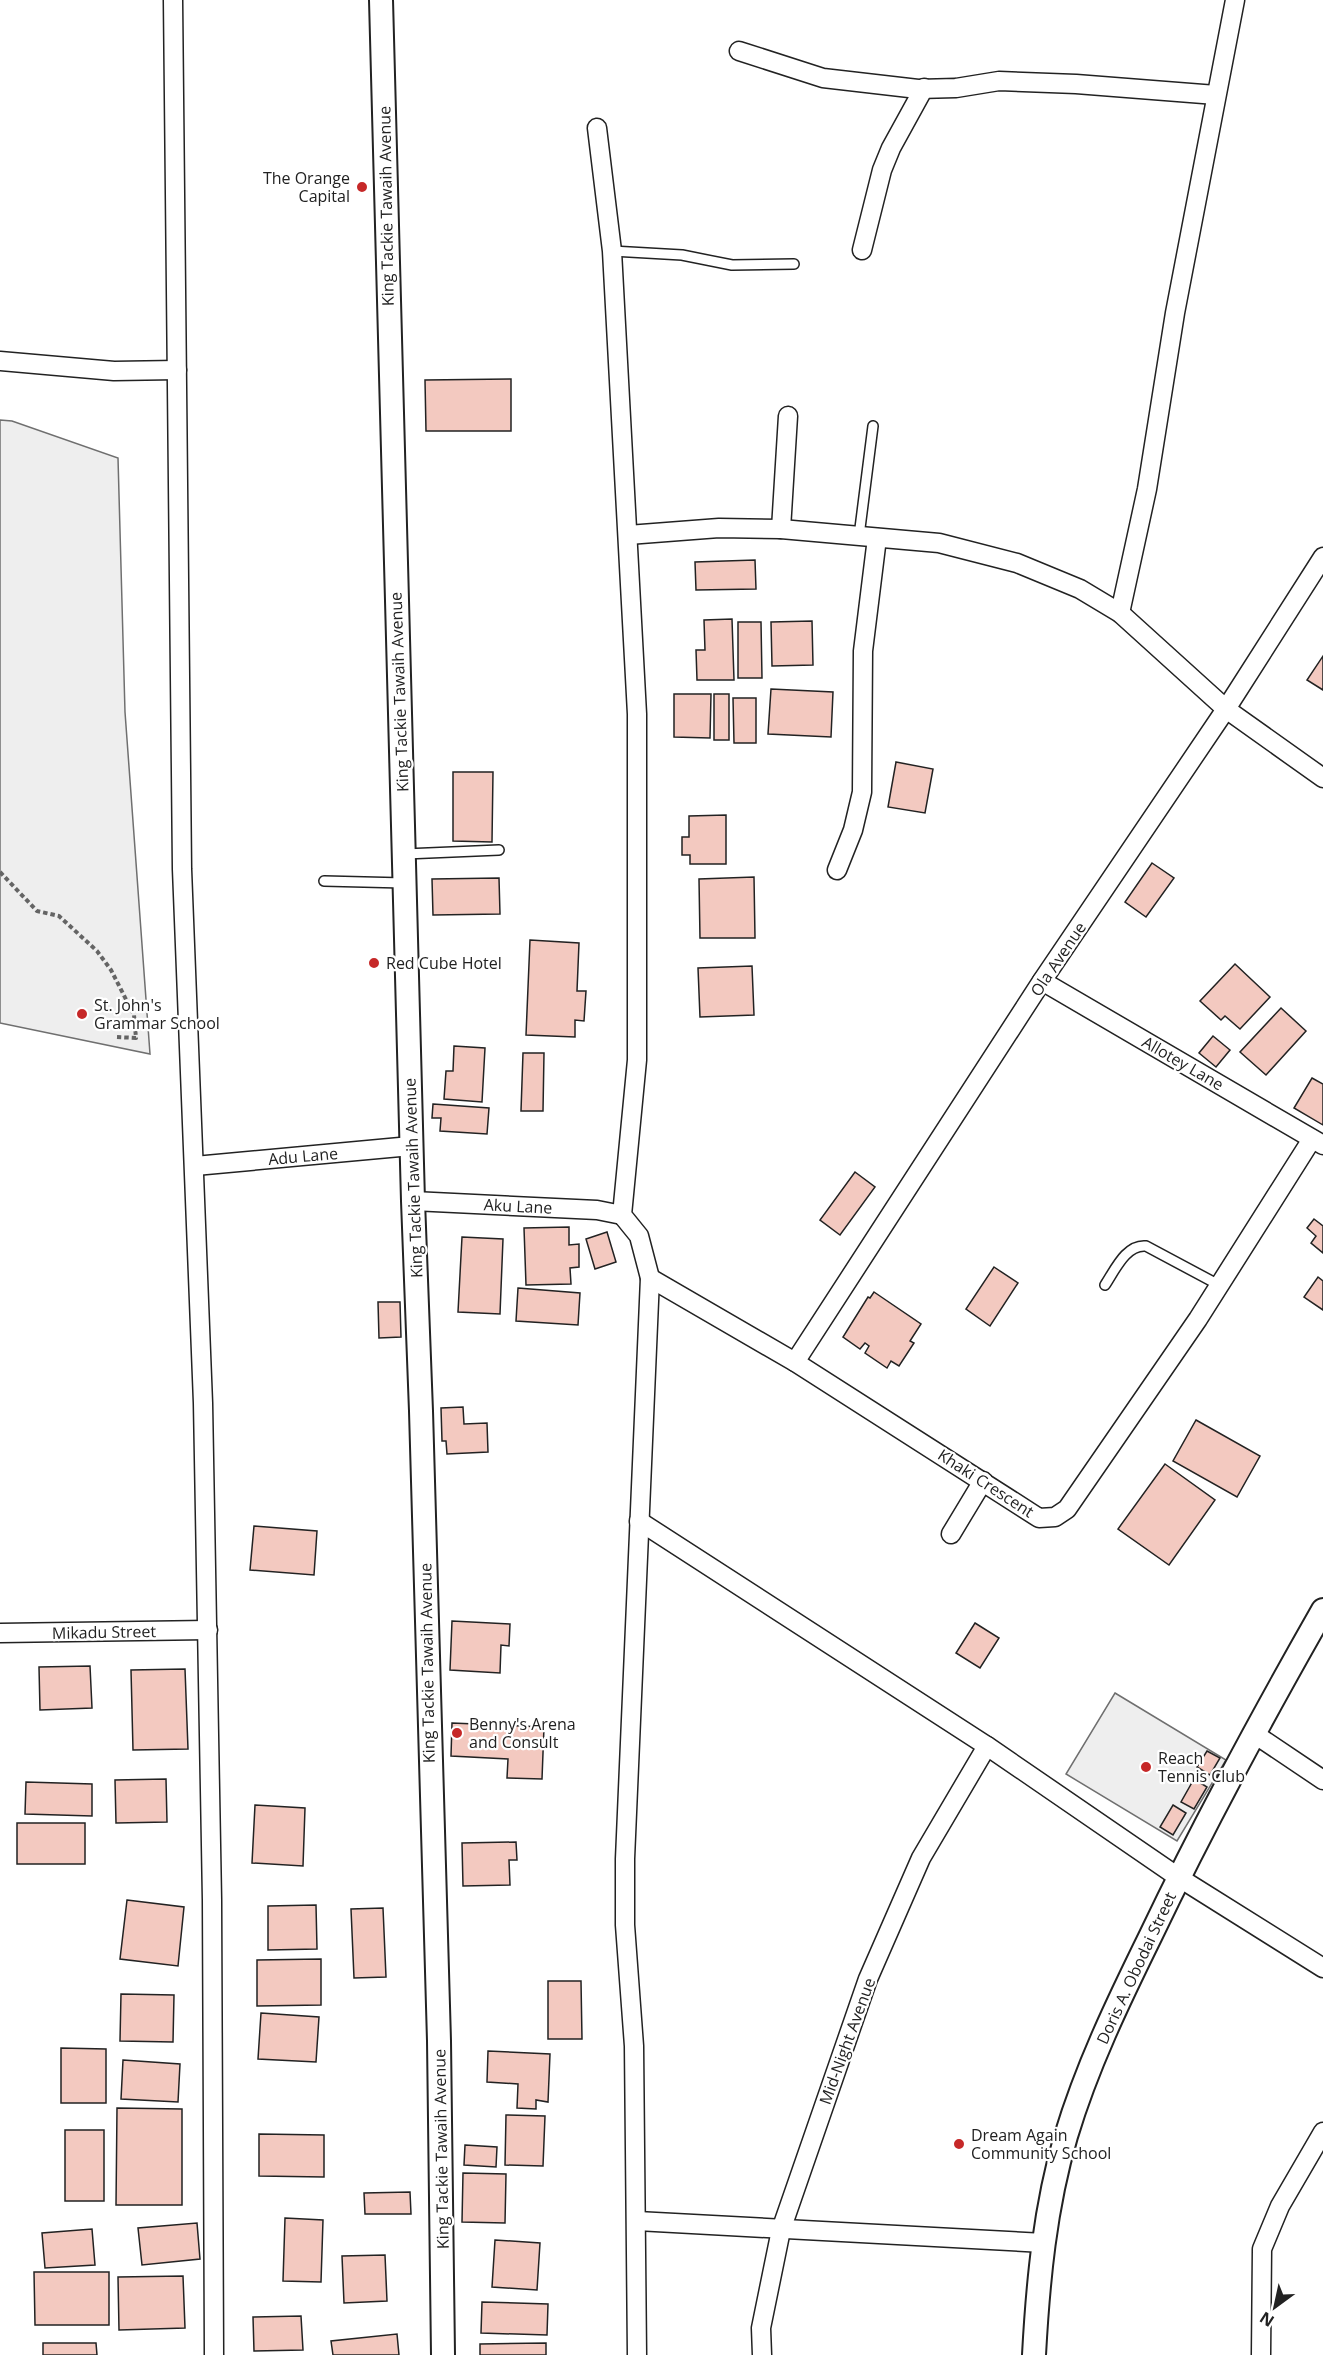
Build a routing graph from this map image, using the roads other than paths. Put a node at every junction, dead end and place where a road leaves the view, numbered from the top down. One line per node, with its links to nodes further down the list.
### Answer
1 (173, 0): 12 (street)
2 (381, 0): 24 (street, King Tackie Tawaih Avenue)
3 (1235, 0): 6 (street)
4 (739, 51): 5 (street)
5 (924, 88): 6 (street); 8 (street)
6 (1216, 95): 20 (street)
7 (597, 128): 9 (street)
8 (862, 250)
9 (612, 251): 10 (lane); 16 (street)
10 (794, 264)
11 (0, 361): 12 (street)
12 (177, 370): 31 (street)
13 (788, 416): 15 (street)
14 (873, 426): 17 (lane)
15 (781, 529): 16 (street); 17 (street)
16 (628, 535): 33 (street)
17 (859, 536): 18 (street)
18 (877, 538): 20 (street); 25 (street)
19 (1323, 556): 21 (street, Ola Avenue)
20 (1120, 613): 21 (street)
21 (1226, 709): 22 (street); 28 (street, Ola Avenue)
22 (1323, 778)
23 (499, 850): 24 (lane)
24 (404, 854): 27 (street, King Tackie Tawaih Avenue)
25 (837, 870)
26 (324, 881): 27 (lane)
27 (404, 883): 30 (street, King Tackie Tawaih Avenue)
28 (1042, 981): 29 (street, Allotey Lane); 37 (street, Ola Avenue)
29 (1317, 1142): 36 (street, Khaki Crescent)
30 (411, 1146): 31 (street, Adu Lane); 32 (street, King Tackie Tawaih Avenue)
31 (195, 1166): 42 (street)
32 (413, 1201): 33 (street, Aku Lane); 54 (street, King Tackie Tawaih Avenue)
33 (622, 1215): 34 (street)
34 (650, 1278): 37 (street, Khaki Crescent); 39 (street)
35 (1106, 1285): 36 (lane)
36 (1219, 1285): 38 (street, Khaki Crescent)
37 (795, 1362): 38 (street, Khaki Crescent)
38 (983, 1481): 40 (street)
39 (639, 1521): 45 (street); 50 (street)
40 (951, 1534)
41 (1323, 1610): 44 (street, Doris A. Obodai Street)
42 (208, 1630): 43 (street, Mikadu Street); 53 (street)
43 (0, 1633)
44 (1252, 1733): 46 (street); 47 (street, Doris A. Obodai Street)
45 (987, 1746): 47 (street); 51 (street, Mid-Night Avenue)
46 (1323, 1780)
47 (1178, 1877): 48 (street); 52 (street, Doris A. Obodai Street)
48 (1323, 1968)
49 (1323, 2132): 58 (street)
50 (637, 2221): 51 (street); 55 (street)
51 (781, 2230): 52 (street); 56 (street, Mid-Night Avenue)
52 (1044, 2243): 57 (street, Doris A. Obodai Street)
53 (214, 2355)
54 (443, 2355)
55 (637, 2355)
56 (762, 2355)
57 (1034, 2355)
58 (1261, 2355)

